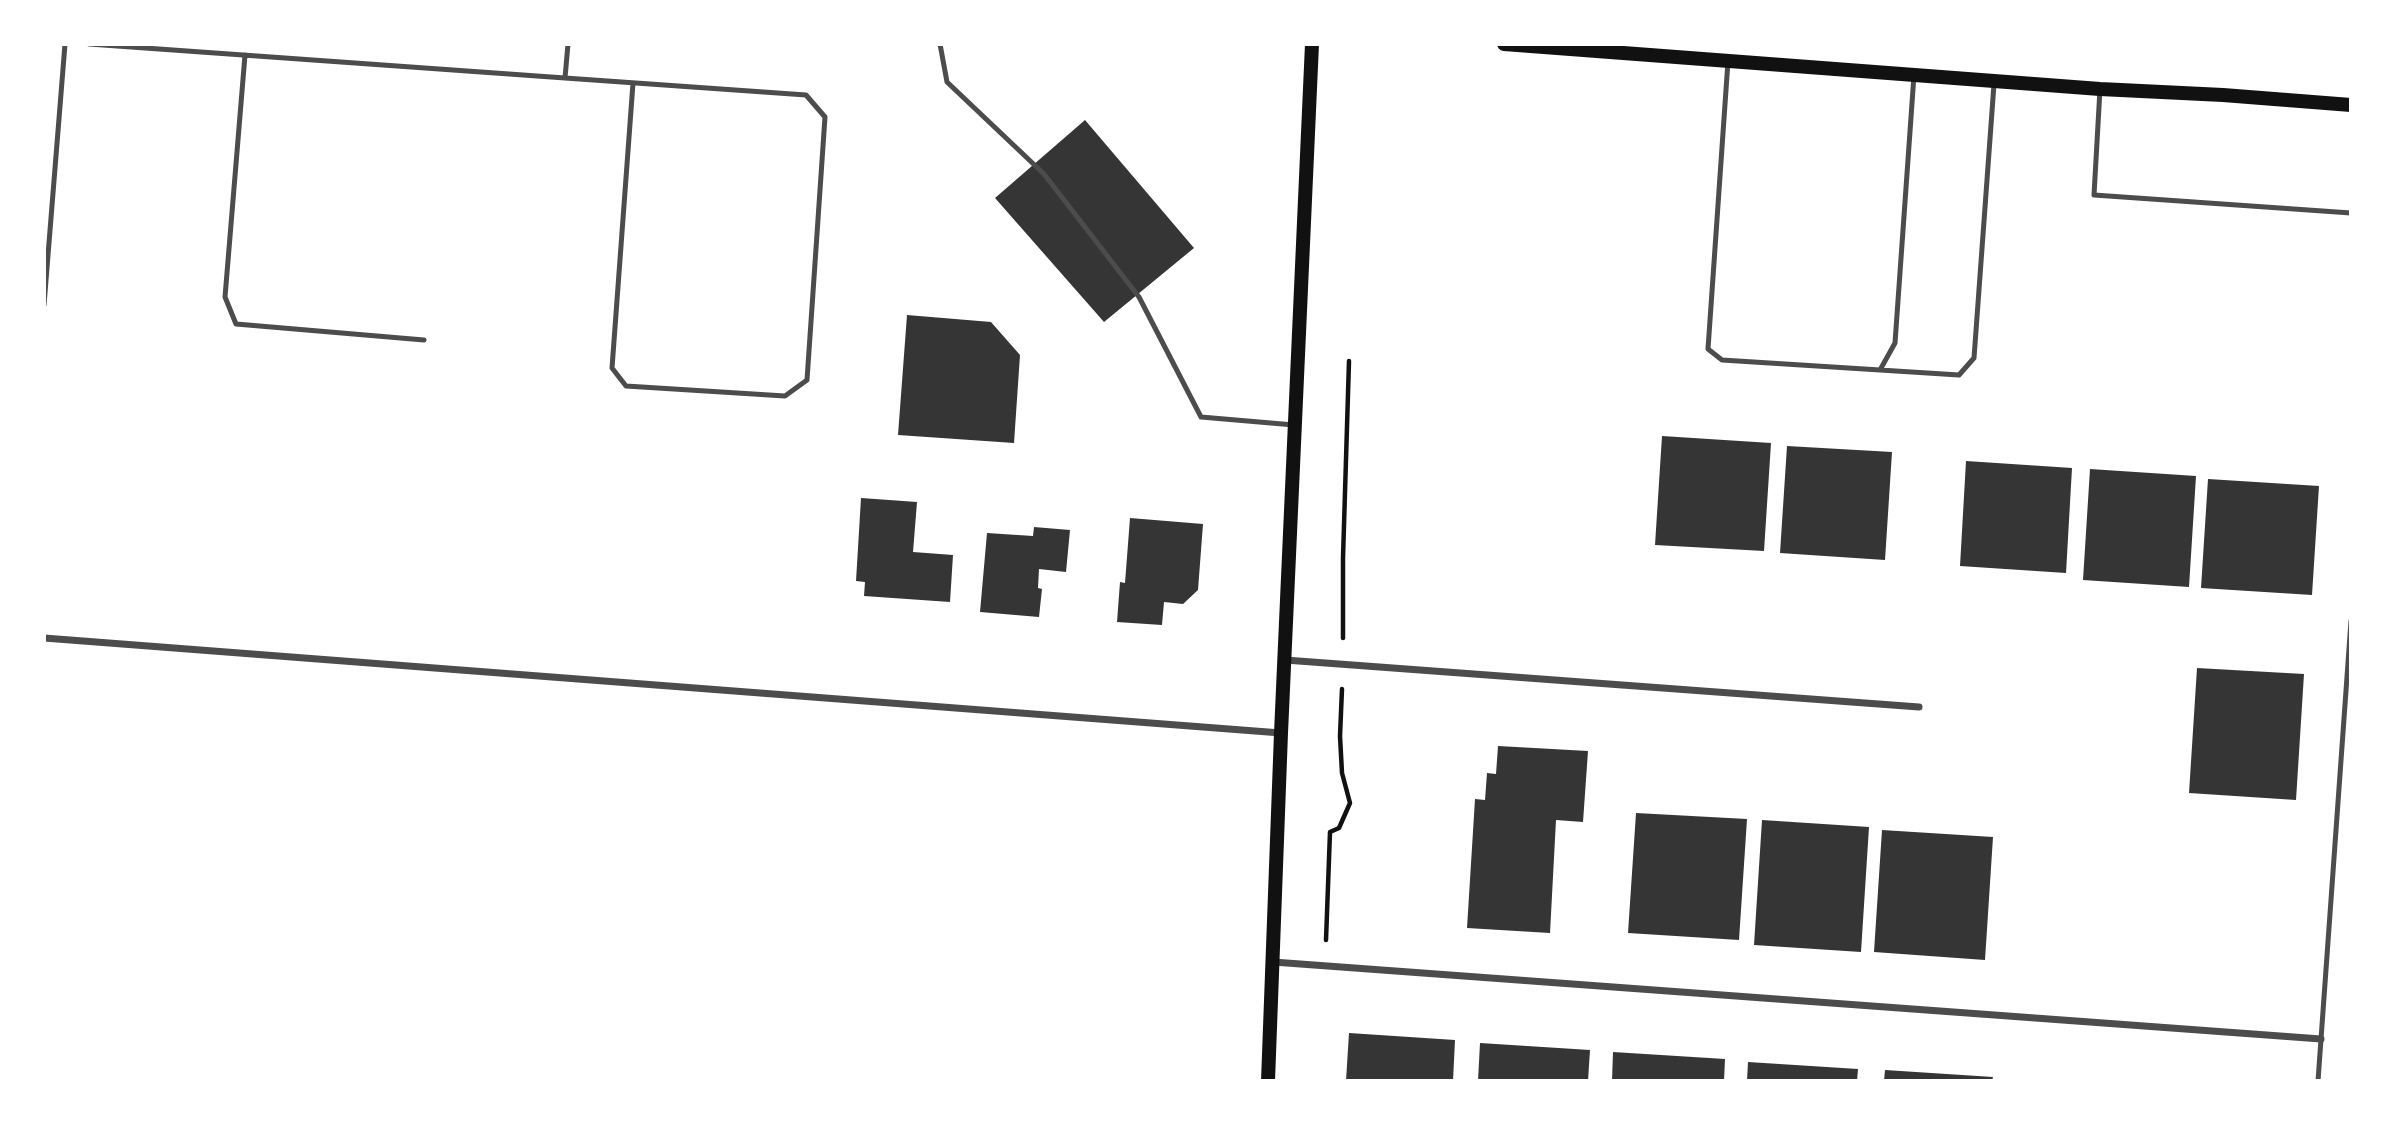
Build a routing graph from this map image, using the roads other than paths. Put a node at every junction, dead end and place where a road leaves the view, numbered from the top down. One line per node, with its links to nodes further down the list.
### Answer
1 (65, 44): 17 (lane)
2 (89, 44): 7 (lane)
3 (568, 44): 11 (lane)
4 (940, 44): 20 (lane)
5 (1311, 44): 20 (main road)
6 (1504, 44): 9 (main road)
7 (149, 46): 8 (lane)
8 (245, 55): 11 (lane); 18 (lane)
9 (1728, 61): 10 (main road); 19 (lane)
10 (1914, 75): 12 (main road); 19 (lane)
11 (565, 78): 13 (lane)
12 (1994, 81): 14 (main road); 19 (lane)
13 (633, 83): 13 (lane)
14 (2100, 89): 15 (main road); 16 (lane)
15 (2351, 105)
16 (2351, 214)
17 (44, 305)
18 (424, 340)
19 (1880, 370)
20 (1294, 425): 23 (main road)
21 (2351, 621): 27 (lane)
22 (44, 638): 25 (street)
23 (1285, 660): 24 (street); 25 (main road)
24 (1919, 707)
25 (1281, 733): 26 (main road)
26 (1272, 962): 27 (street); 28 (main road)
27 (2321, 1039): 29 (lane)
28 (1268, 1081)
29 (2318, 1081)

